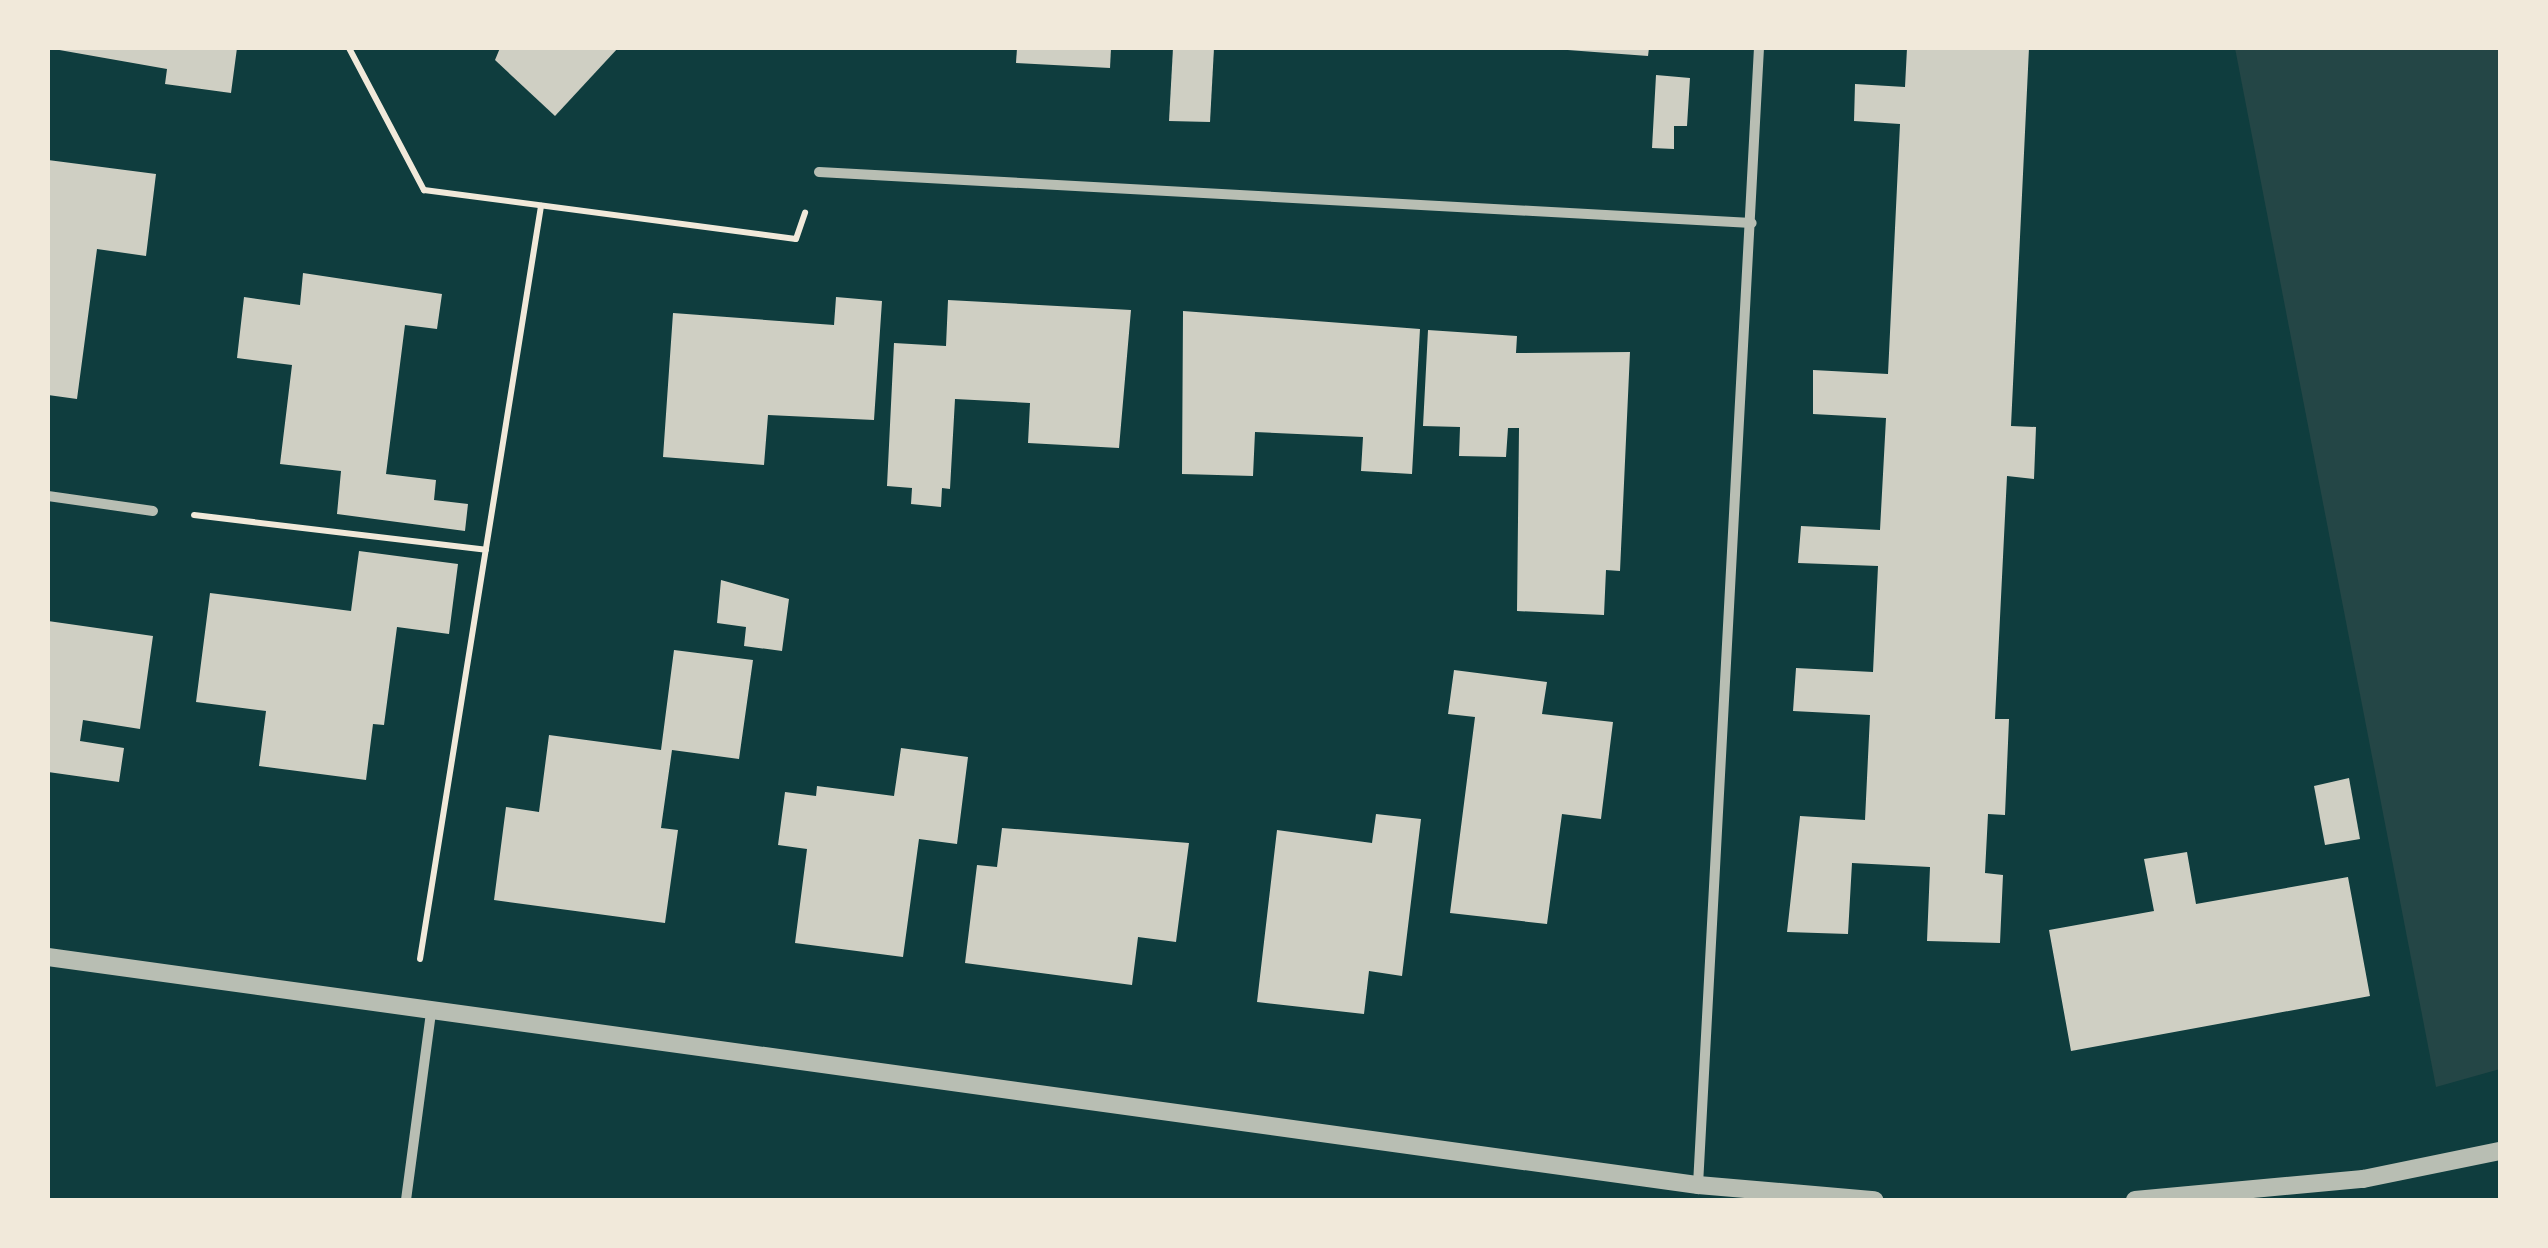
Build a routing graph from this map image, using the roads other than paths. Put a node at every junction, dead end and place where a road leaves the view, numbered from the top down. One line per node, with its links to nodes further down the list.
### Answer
1 (1759, 48): 3 (street)
2 (819, 172): 3 (street)
3 (1752, 222): 9 (street)
4 (48, 496): 5 (street)
5 (153, 510)
6 (48, 957): 7 (street)
7 (431, 1013): 9 (street); 10 (street)
8 (2500, 1152): 12 (street)
9 (1698, 1186): 11 (street)
10 (406, 1200)
11 (1874, 1200)
12 (2135, 1200)

